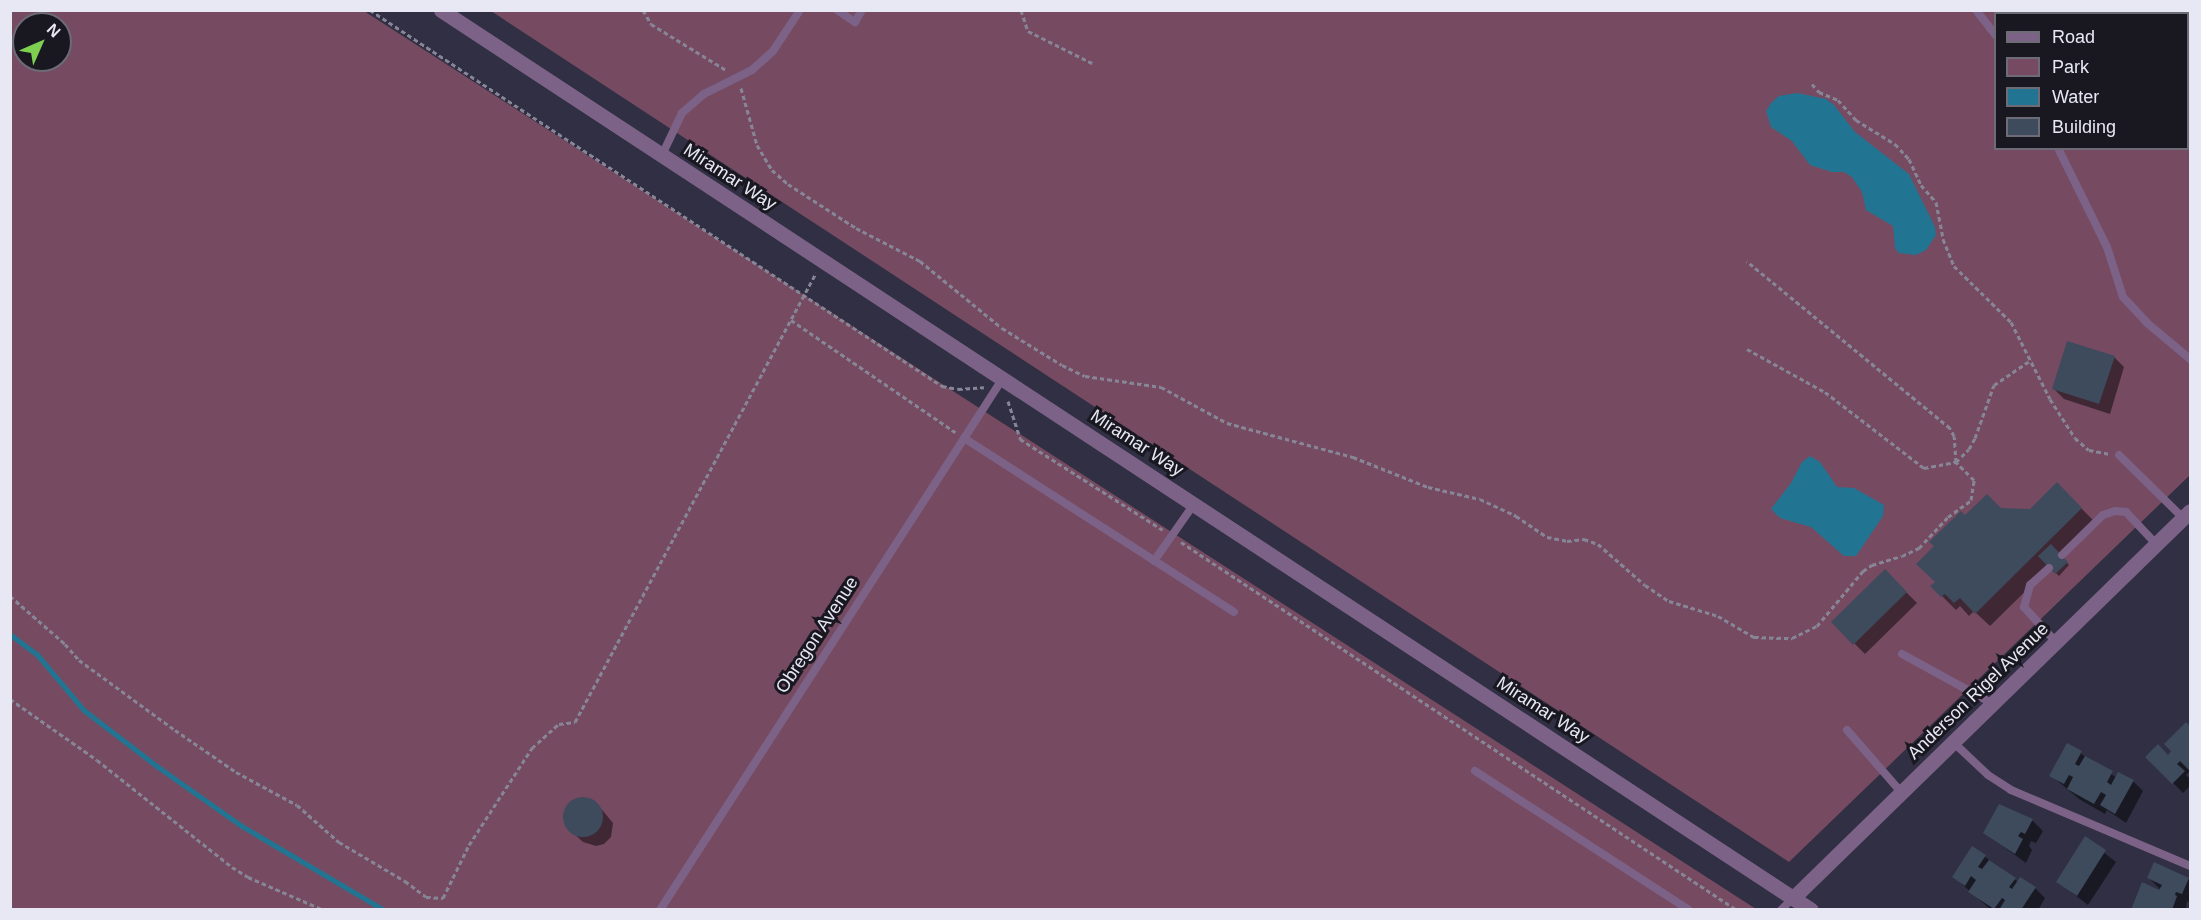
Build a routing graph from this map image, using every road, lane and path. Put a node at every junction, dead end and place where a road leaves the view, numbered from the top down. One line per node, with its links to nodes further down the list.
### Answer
1 (370, 10): 17 (path)
2 (441, 10): 14 (street, Miramar Way)
3 (643, 10): 11 (path)
4 (800, 10): 11 (lane)
5 (837, 10): 6 (lane)
6 (862, 10)
7 (1021, 10): 10 (path)
8 (1976, 10): 9 (lane)
9 (1994, 35)
10 (1094, 64)
11 (737, 78): 14 (lane); 25 (path)
12 (1812, 84): 21 (path)
13 (2059, 150): 20 (lane)
14 (662, 155): 15 (street, Miramar Way)
15 (823, 260): 17 (path); 22 (street, Miramar Way)
16 (1748, 261): 25 (path)
17 (804, 296): 18 (path); 22 (path)
18 (791, 320): 23 (path); 33 (path)
19 (1746, 349): 25 (path)
20 (2190, 359)
21 (2031, 360): 24 (path); 25 (path)
22 (998, 384): 23 (lane, Obregon Avenue); 26 (street, Miramar Way); 28 (path)
23 (964, 438): 31 (lane); 46 (lane, Obregon Avenue)
24 (2119, 455): 27 (lane)
25 (1956, 462)
26 (1194, 504): 28 (lane); 44 (street, Miramar Way)
27 (2187, 514): 29 (street, Anderson Rigel Avenue)
28 (1171, 536): 31 (lane); 48 (path)
29 (2156, 544): 30 (lane); 35 (street, Anderson Rigel Avenue)
30 (2062, 555)
31 (1154, 561): 34 (lane)
32 (2049, 568): 35 (lane)
33 (10, 596)
34 (1234, 612)
35 (2056, 642): 38 (street, Anderson Rigel Avenue)
36 (1902, 654): 38 (lane)
37 (10, 699): 45 (path)
38 (1993, 704): 40 (street, Anderson Rigel Avenue)
39 (1847, 730): 42 (lane)
40 (1953, 742): 42 (street, Anderson Rigel Avenue); 43 (lane)
41 (1475, 771): 47 (lane)
42 (1902, 792): 44 (street, Anderson Rigel Avenue)
43 (2190, 866)
44 (1793, 898): 49 (lane); 50 (street, Miramar Way)
45 (324, 909)
46 (660, 909)
47 (1689, 909)
48 (1737, 909)
49 (1781, 909)
50 (1810, 909)

